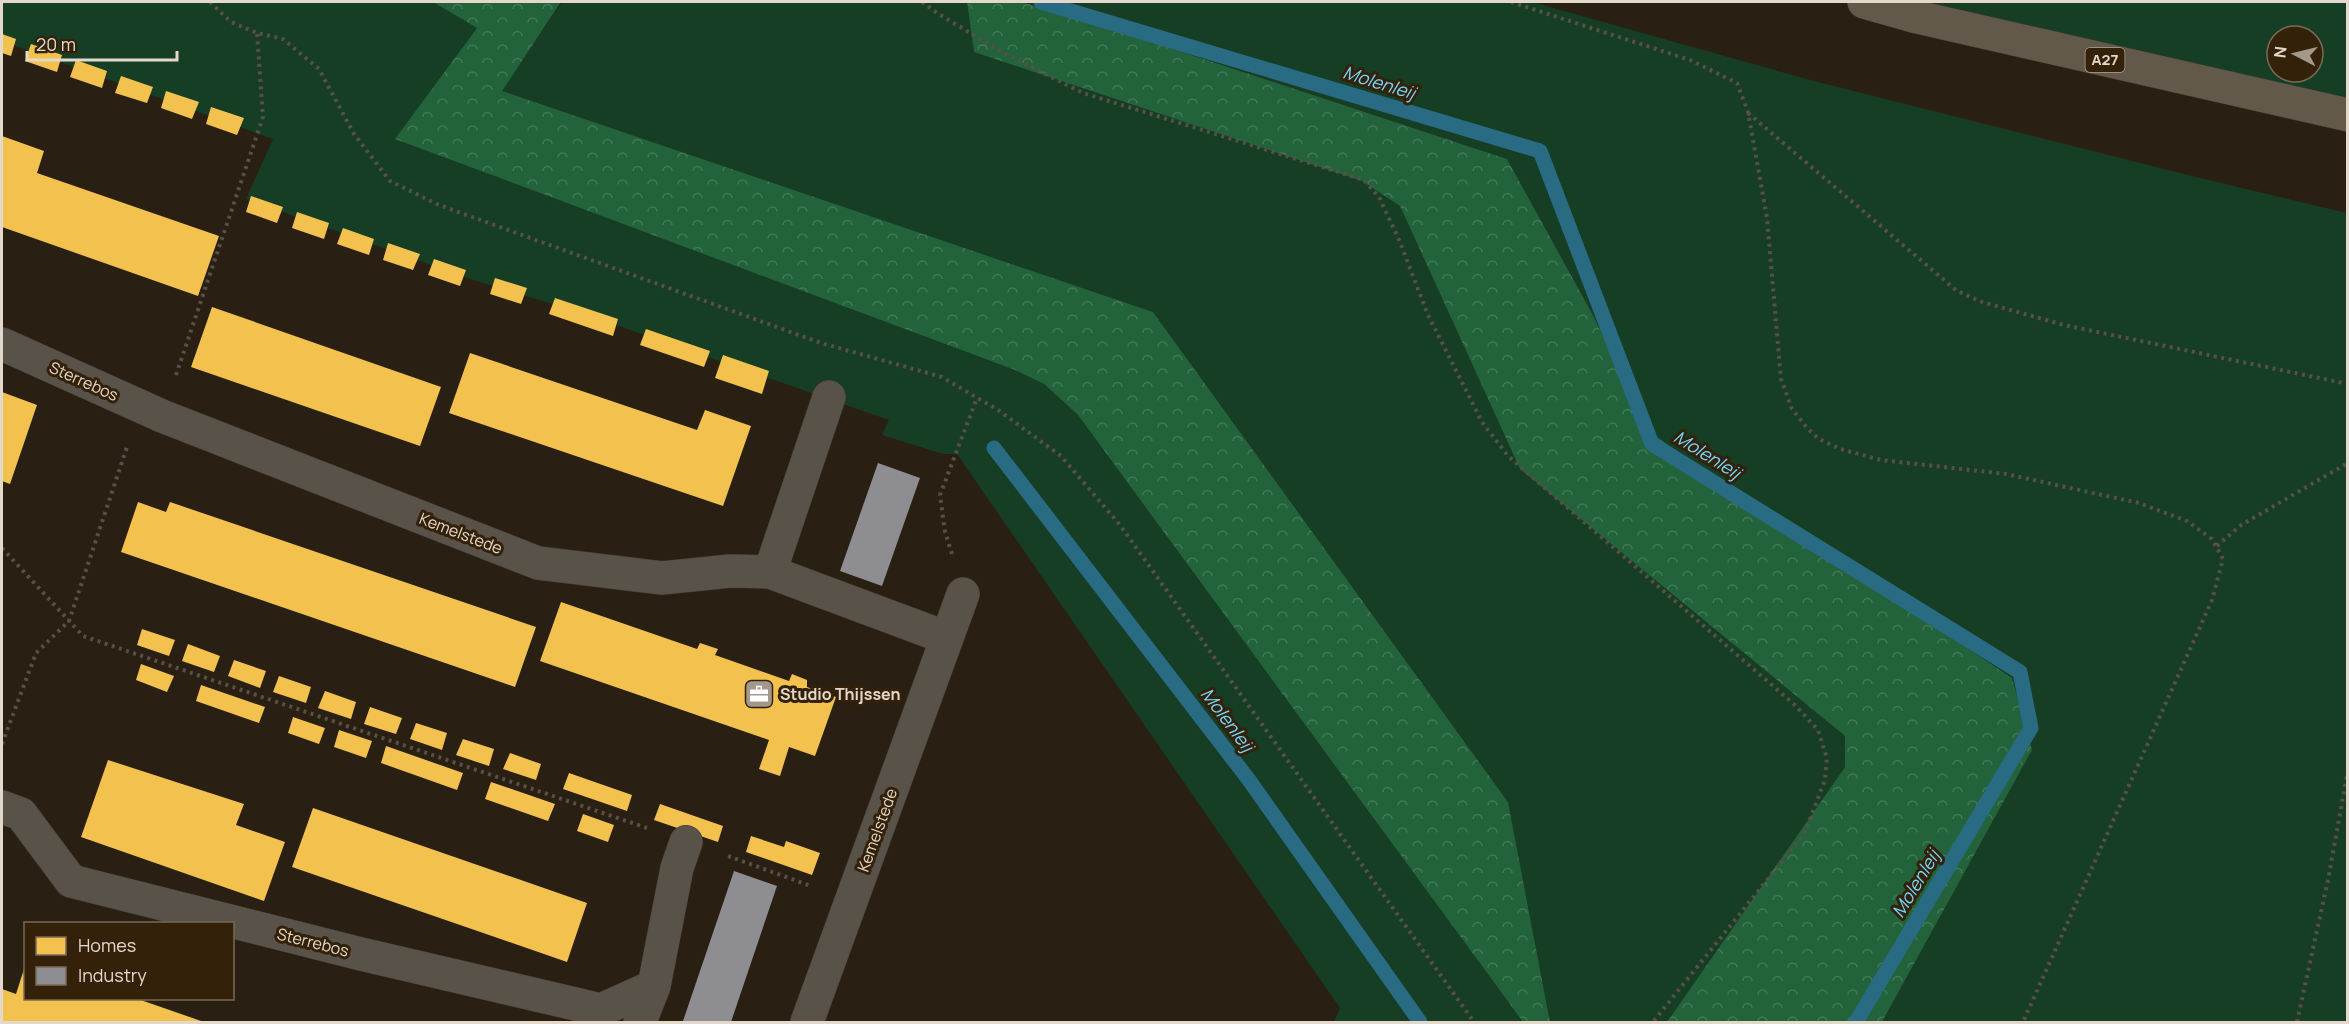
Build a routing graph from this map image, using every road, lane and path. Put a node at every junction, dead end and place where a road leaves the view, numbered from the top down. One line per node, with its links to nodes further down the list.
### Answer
1 (210, 2): 5 (path)
2 (922, 2): 31 (path)
3 (1511, 2): 6 (path)
4 (1864, 2): 7 (highway, A27)
5 (257, 33): 11 (path); 12 (path)
6 (1748, 112): 9 (path); 14 (path)
7 (2348, 115)
8 (2, 344): 12 (street, Sterrebos)
9 (2348, 384)
10 (829, 397): 16 (street)
11 (977, 398): 17 (path); 30 (path)
12 (156, 413): 16 (street, Kemelstede); 18 (path)
13 (2348, 463): 14 (path)
14 (2216, 546): 32 (path)
15 (2, 548): 18 (path)
16 (770, 572): 19 (street, Kemelstede)
17 (963, 594): 19 (street, Kemelstede)
18 (69, 621): 20 (path); 23 (path)
19 (947, 638): 24 (street, Kemelstede)
20 (2, 744)
21 (2348, 770): 33 (path)
22 (2, 807): 26 (street, Sterrebos)
23 (686, 842): 24 (path); 27 (street)
24 (851, 900): 29 (street, Kemelstede)
25 (234, 922): 27 (street, Sterrebos)
26 (234, 922)
27 (654, 986): 28 (street)
28 (640, 1023)
29 (807, 1023)
30 (1474, 1023)
31 (1653, 1023)
32 (2023, 1023)
33 (2297, 1023)

